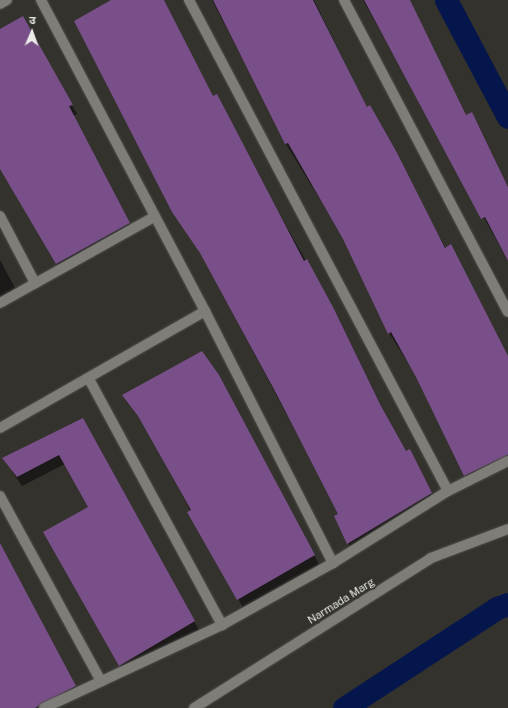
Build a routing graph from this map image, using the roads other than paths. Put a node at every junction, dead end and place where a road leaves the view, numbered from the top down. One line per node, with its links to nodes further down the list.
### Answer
1 (7, 0): 5 (street)
2 (41, 0): 7 (street)
3 (189, 0): 15 (street)
4 (344, 0): 11 (street)
5 (0, 4)
6 (0, 216): 8 (street)
7 (154, 217): 8 (street); 10 (street)
8 (35, 283): 9 (street)
9 (0, 303)
10 (206, 311): 12 (street); 18 (street)
11 (508, 312)
12 (89, 379): 13 (street); 19 (street)
13 (0, 428)
14 (508, 462): 15 (street)
15 (448, 491): 18 (street)
16 (0, 496): 20 (street)
17 (508, 529): 22 (street, Narmada Marg)
18 (333, 563): 19 (street)
19 (222, 625): 20 (street)
20 (101, 681): 21 (street)
21 (44, 708)
22 (194, 708)

